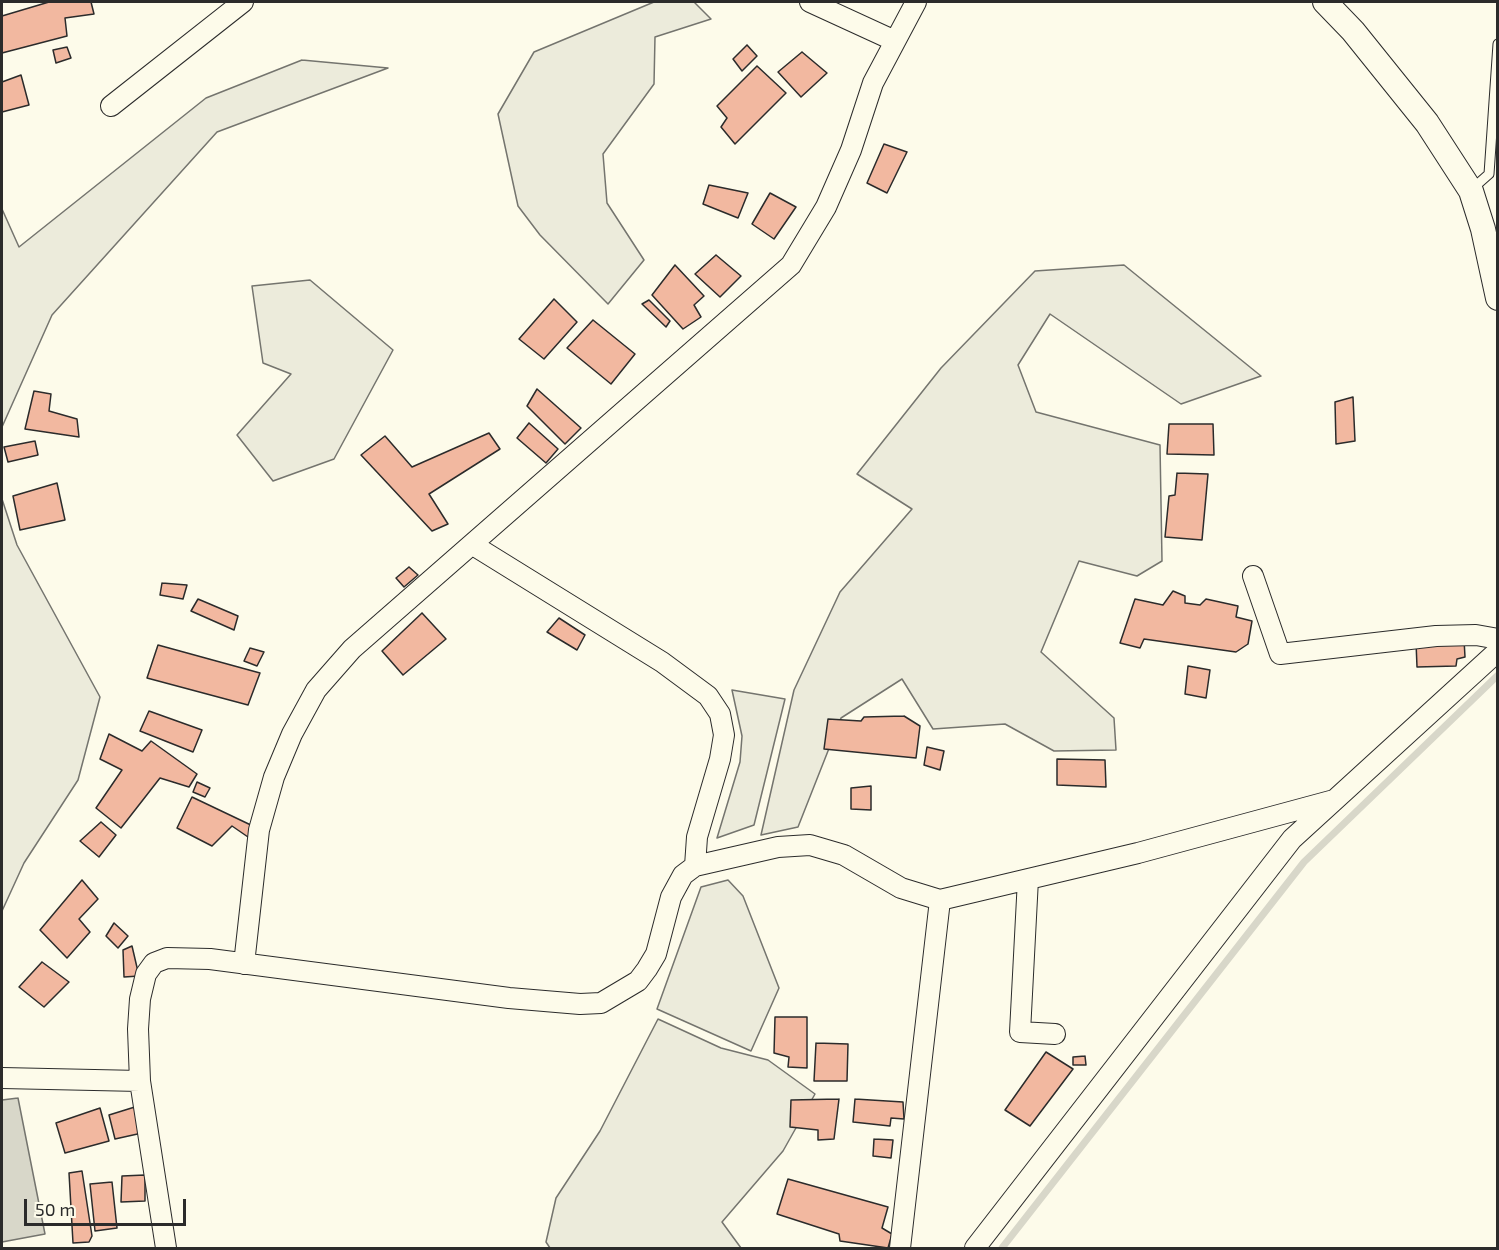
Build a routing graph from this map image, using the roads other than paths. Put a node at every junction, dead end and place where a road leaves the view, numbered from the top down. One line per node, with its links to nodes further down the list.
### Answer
1 (243, 2): 7 (street)
2 (810, 2): 5 (street)
3 (916, 2): 5 (street)
4 (1325, 2): 8 (street)
5 (895, 41): 10 (street)
6 (1497, 44): 8 (lane)
7 (111, 105)
8 (1471, 191): 9 (street)
9 (1497, 298)
10 (473, 545): 15 (street); 18 (street)
11 (1254, 576): 12 (street)
12 (1497, 639)
13 (1497, 651): 14 (street)
14 (1334, 800): 16 (street); 24 (street)
15 (695, 866): 17 (street); 18 (street)
16 (1028, 879): 17 (street); 19 (street)
17 (940, 900): 23 (street)
18 (244, 964): 21 (street)
19 (1056, 1034)
20 (2, 1078): 21 (street)
21 (140, 1081): 22 (street)
22 (166, 1248)
23 (900, 1248)
24 (975, 1248)

